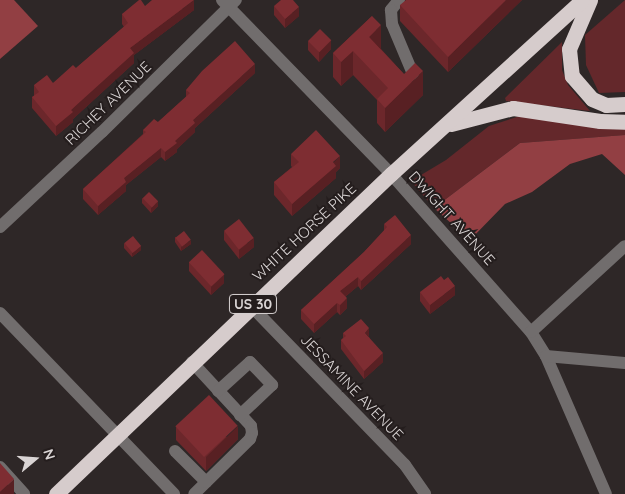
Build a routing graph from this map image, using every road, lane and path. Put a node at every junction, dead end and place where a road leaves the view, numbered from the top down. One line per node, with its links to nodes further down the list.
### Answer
1 (398, 0): 5 (street)
2 (582, 0): 8 (highway, WHITE HORSE PIKE / US 30)
3 (590, 0): 6 (highway)
4 (229, 2): 9 (street, DWIGHT AVENUE); 10 (street, RICHEY AVENUE)
5 (413, 74)
6 (625, 104)
7 (625, 122): 8 (highway)
8 (444, 126): 9 (highway, WHITE HORSE PIKE / US 30)
9 (391, 174): 12 (highway, WHITE HORSE PIKE / US 30); 14 (street, DWIGHT AVENUE)
10 (0, 226)
11 (625, 246): 14 (street)
12 (251, 306): 16 (highway, WHITE HORSE PIKE / US 30); 28 (street, JESSAMINE AVENUE)
13 (0, 313): 20 (street)
14 (531, 332): 15 (street, DWIGHT AVENUE)
15 (546, 356): 17 (street); 29 (street, DWIGHT AVENUE)
16 (192, 362): 18 (street); 20 (highway, WHITE HORSE PIKE / US 30)
17 (625, 363)
18 (218, 390): 19 (street); 19 (street)
19 (240, 415): 23 (street)
20 (117, 435): 25 (highway, WHITE HORSE PIKE / US 30); 26 (street)
21 (175, 451): 23 (street)
22 (0, 467): 24 (street)
23 (206, 482): 27 (street)
24 (24, 494)
25 (56, 494)
26 (174, 494)
27 (194, 494)
28 (425, 494)
29 (606, 494)

